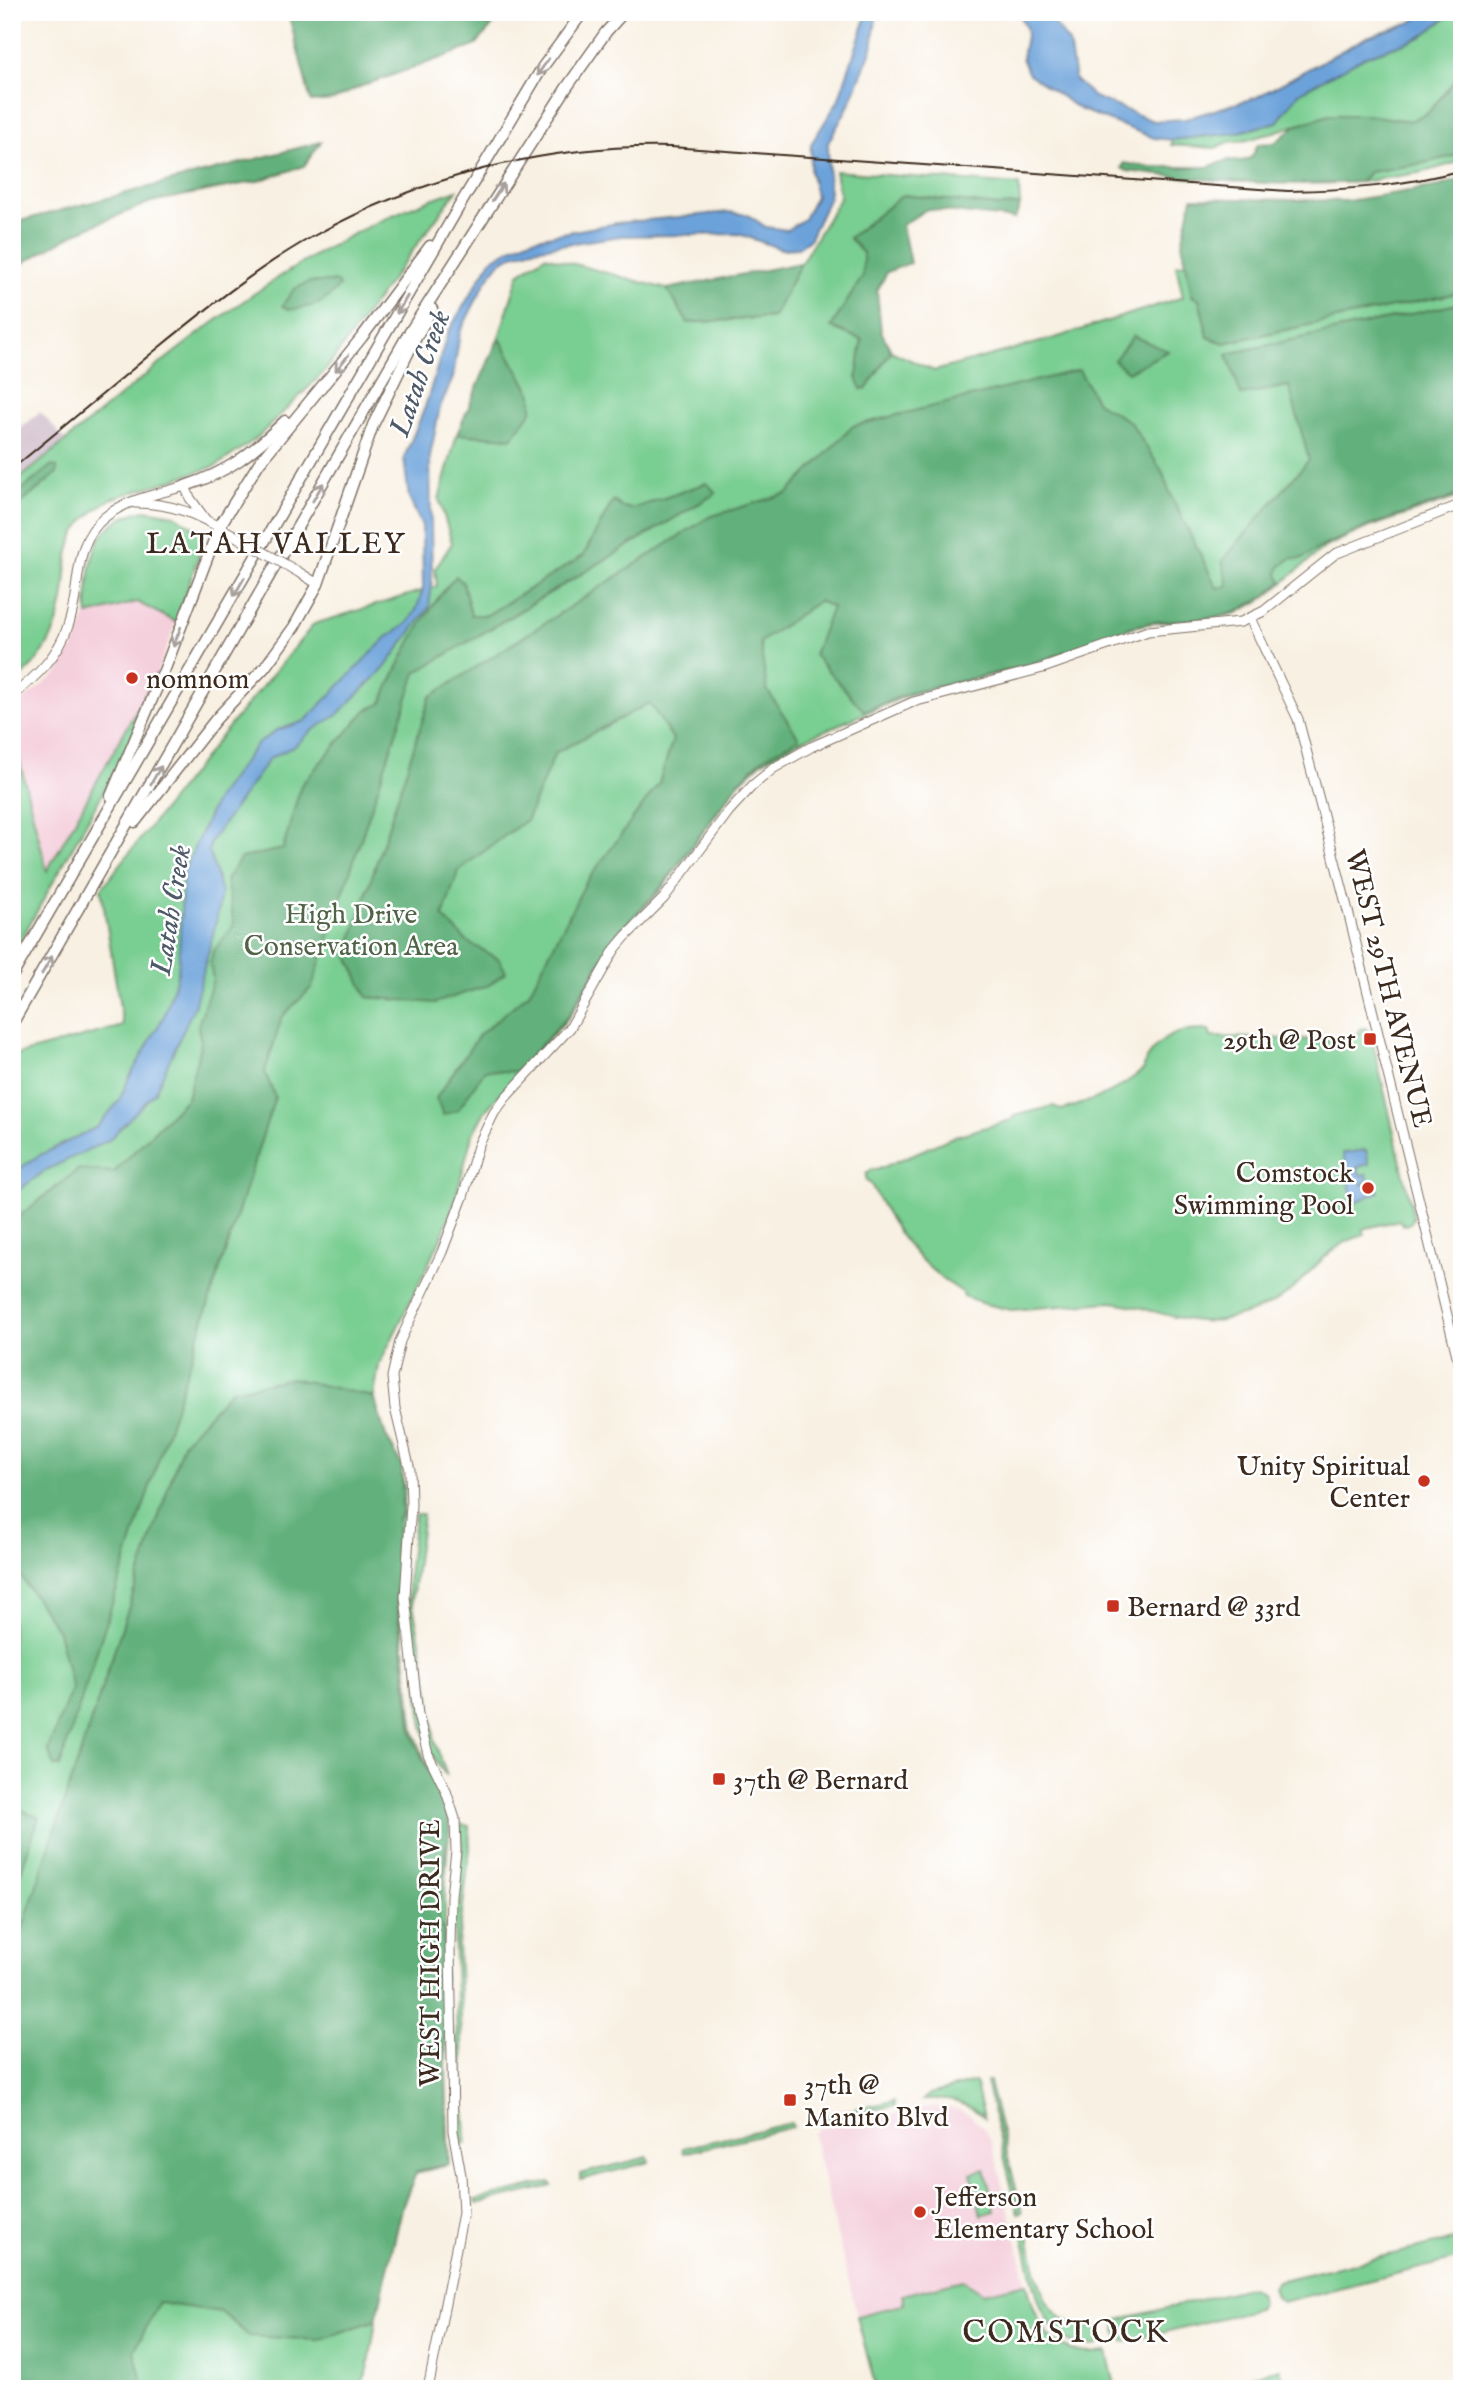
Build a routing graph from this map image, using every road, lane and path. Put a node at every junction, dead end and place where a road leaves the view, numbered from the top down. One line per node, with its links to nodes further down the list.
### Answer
1 (583, 12): 3 (highway, one-way to 3)
2 (624, 12): 4 (highway, one-way to 2)
3 (457, 210): 5 (highway, one-way to 5); 14 (highway, one-way to 14)
4 (477, 225): 11 (highway); 15 (highway, one-way to 4)
5 (327, 380): 6 (highway); 10 (highway)
6 (185, 486): 7 (main road); 9 (main road)
7 (131, 503): 9 (main road); 13 (main road)
8 (1462, 504): 12 (main road, WEST HIGH DRIVE)
9 (205, 519): 10 (main road)
10 (219, 527): 11 (main road, bridge); 14 (highway, one-way to 14)
11 (318, 584): 15 (highway)
12 (1250, 618): 18 (main road, WEST 29TH AVENUE); 19 (main road, WEST HIGH DRIVE)
13 (12, 696)
14 (92, 840): 16 (highway)
15 (110, 855): 17 (highway, one-way to 15)
16 (12, 976)
17 (12, 1024)
18 (1462, 1376)
19 (428, 2389)

